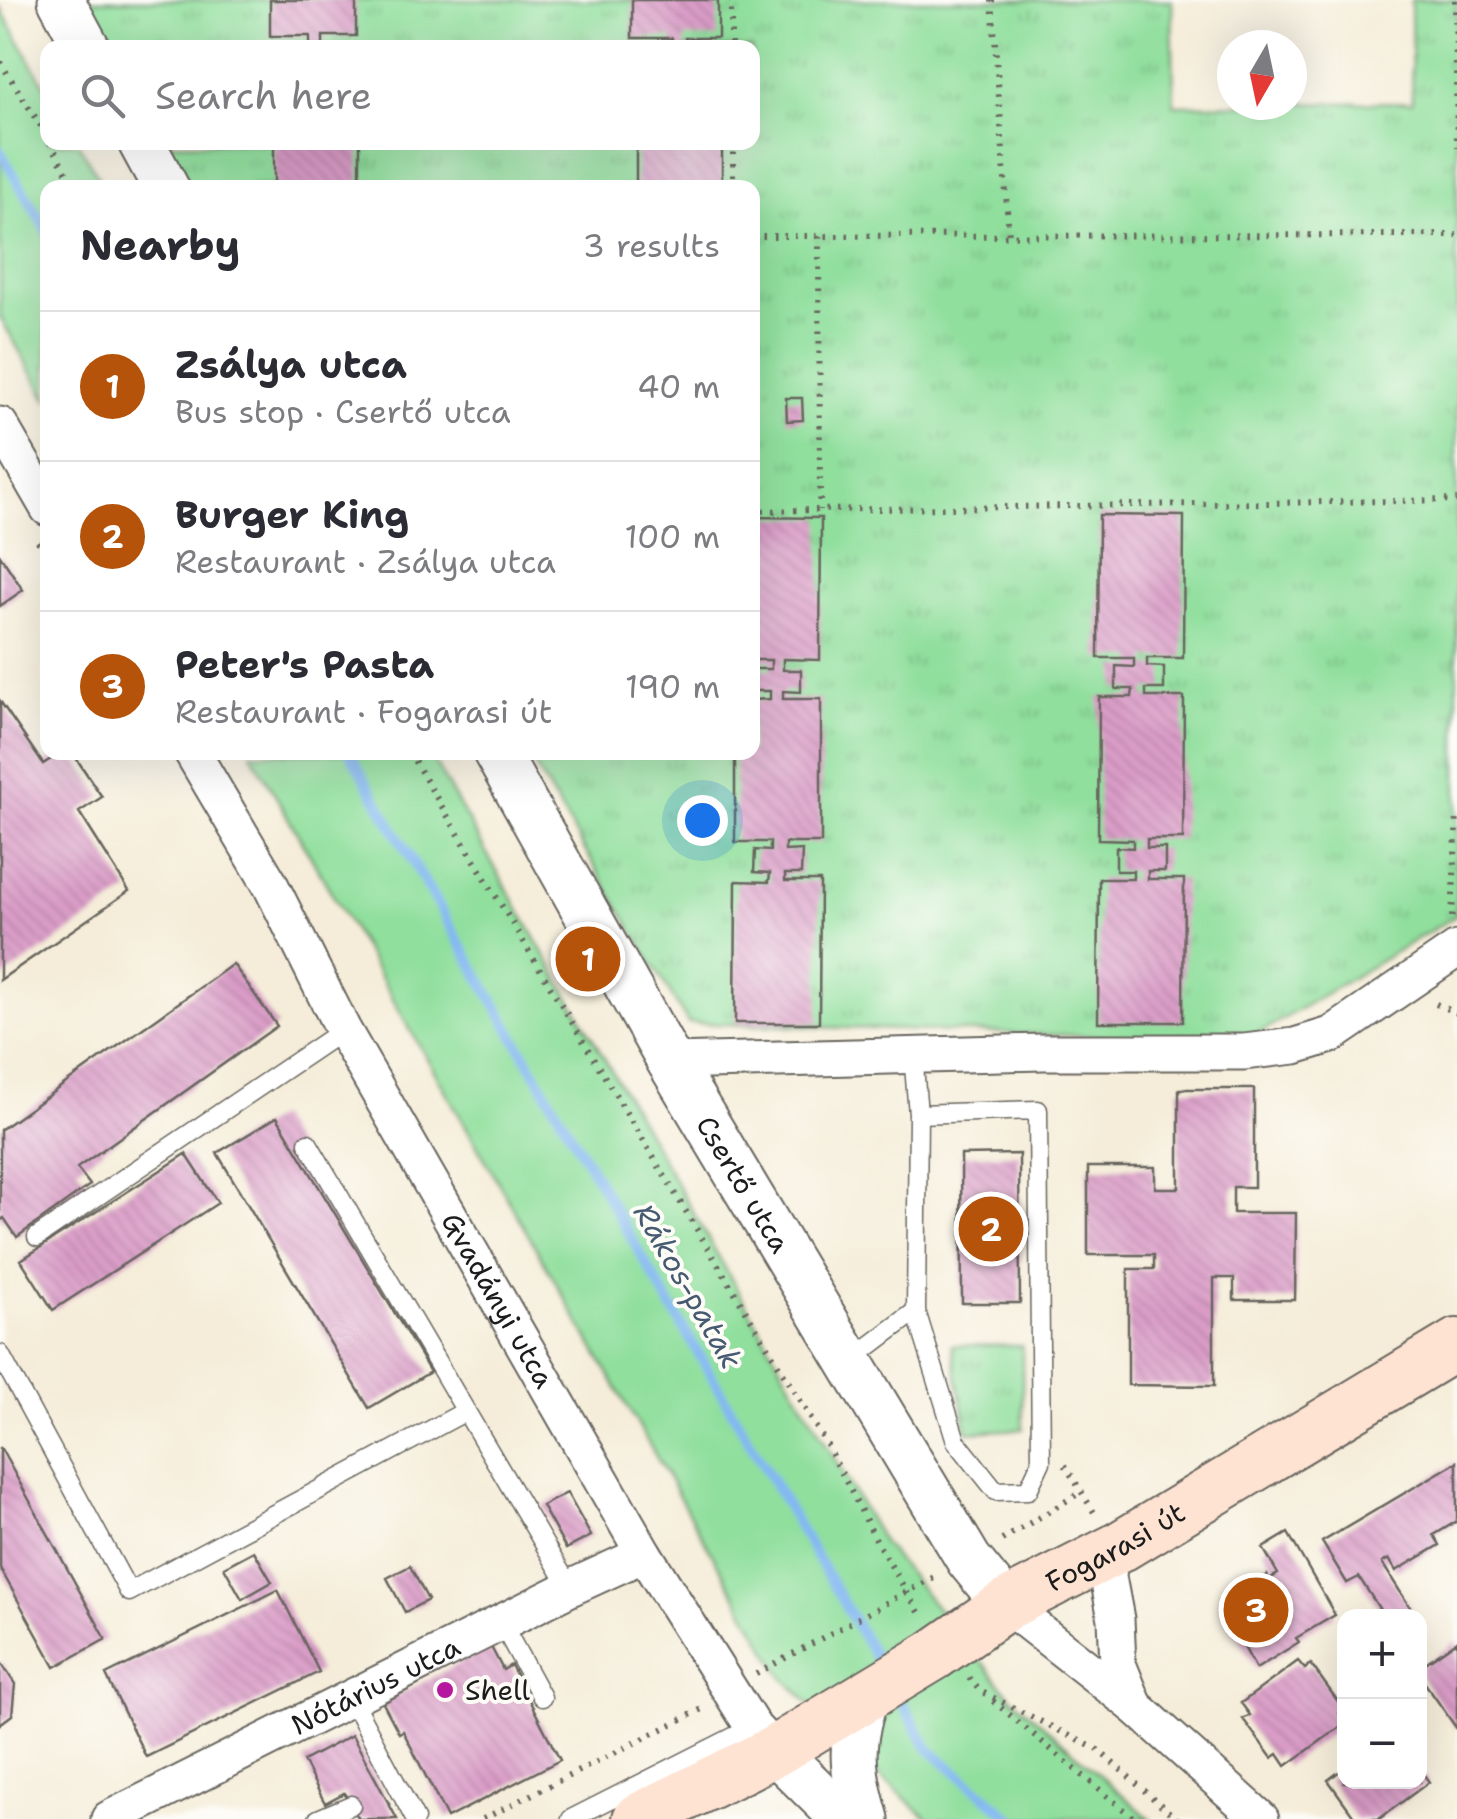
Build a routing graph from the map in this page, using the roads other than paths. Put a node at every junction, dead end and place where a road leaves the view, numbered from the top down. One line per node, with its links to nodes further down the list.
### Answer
1 (60, 0): 2 (street)
2 (82, 40)
3 (145, 150): 4 (street)
4 (162, 180)
5 (0, 425): 6 (street)
6 (40, 494)
7 (197, 760): 10 (street, Gvadányi utca)
8 (500, 760): 12 (street, Csertő utca)
9 (1456, 940): 11 (street)
10 (344, 1030): 15 (lane); 22 (street, Gvadányi utca)
11 (913, 1054): 12 (street); 13 (lane)
12 (670, 1062): 19 (street, Csertő utca)
13 (918, 1114): 16 (lane); 16 (lane)
14 (308, 1143): 20 (lane)
15 (37, 1237)
16 (916, 1311): 19 (lane)
17 (1457, 1344): 21 (main road, Fogarasi út)
18 (0, 1354): 20 (lane)
19 (851, 1360): 24 (street, Csertő utca)
20 (466, 1411): 23 (lane)
21 (1110, 1552): 24 (main road, Fogarasi út); 29 (street)
22 (644, 1554): 23 (street, Nótárius utca); 30 (street, Gvadányi utca)
23 (570, 1588): 25 (street, Nótárius utca)
24 (1006, 1606): 26 (main road, Fogarasi út); 29 (street)
25 (501, 1622): 27 (lane); 28 (street, Nótárius utca)
26 (867, 1692): 30 (main road, Fogarasi út); 39 (street)
27 (542, 1697)
28 (351, 1698): 32 (lane); 33 (street, Nótárius utca)
29 (1136, 1707): 40 (street)
30 (764, 1739): 35 (lane); 36 (main road, Fogarasi út); 37 (street, Fogarasi út); 38 (street, Gvadányi utca)
31 (351, 1804): 34 (lane)
32 (415, 1818)
33 (110, 1819)
34 (318, 1819)
35 (571, 1819)
36 (638, 1819)
37 (683, 1819)
38 (844, 1819)
39 (866, 1819)
40 (1261, 1819)

